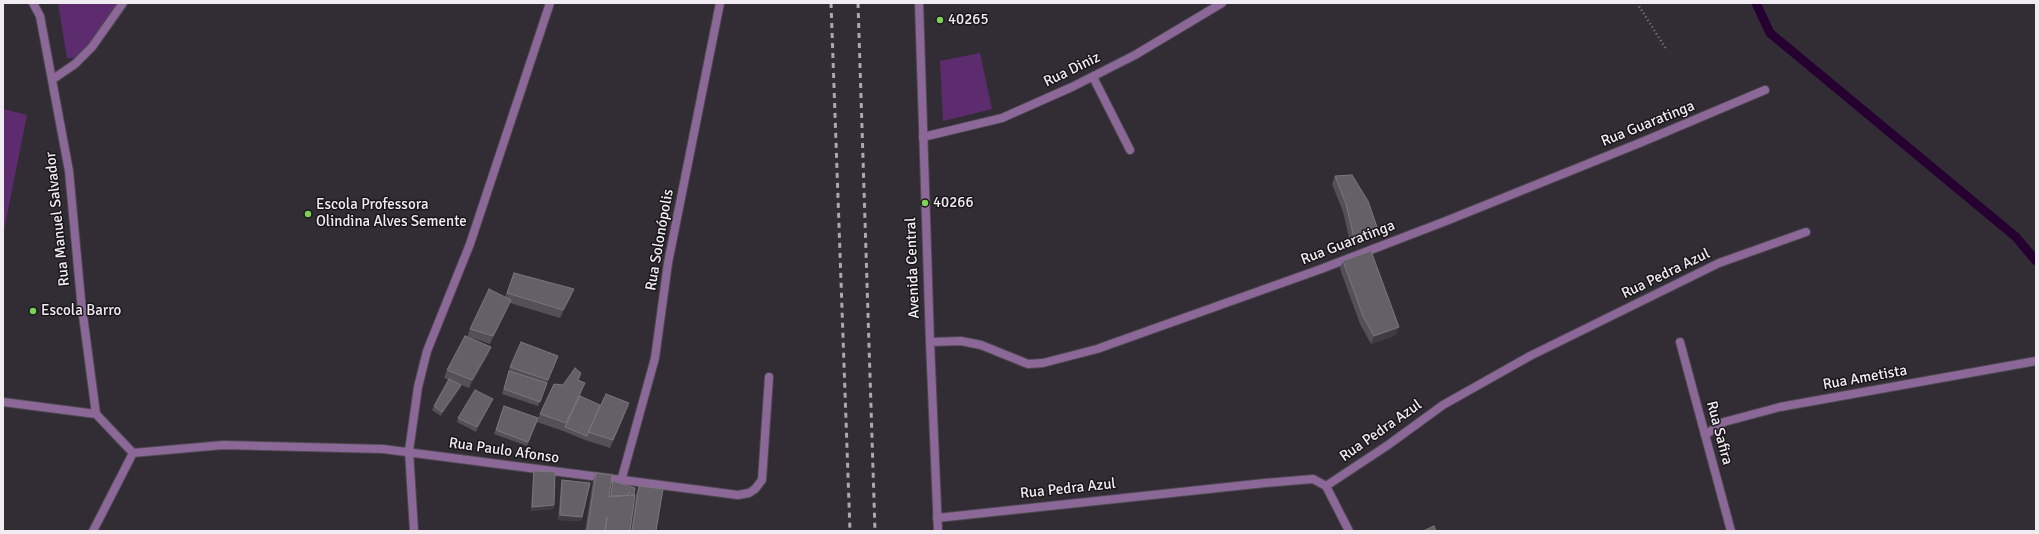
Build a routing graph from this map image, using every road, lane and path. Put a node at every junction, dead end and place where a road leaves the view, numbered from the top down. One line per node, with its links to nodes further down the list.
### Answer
1 (34, 3): 10 (street, Rua Manuel Salvador)
2 (123, 3): 10 (street)
3 (550, 3): 22 (street)
4 (720, 3): 24 (street, Rua Solonópolis)
5 (919, 3): 12 (street, Avenida Central)
6 (1222, 3): 9 (street, Rua Diniz)
7 (1637, 3): 8 (path)
8 (1666, 49)
9 (1093, 77): 12 (street, Rua Diniz); 13 (street)
10 (53, 79): 20 (street, Rua Manuel Salvador)
11 (1765, 90): 15 (street, Rua Guaratinga)
12 (923, 137): 15 (street, Avenida Central)
13 (1130, 150)
14 (1806, 232): 25 (street, Rua Pedra Azul)
15 (930, 342): 26 (street, Avenida Central)
16 (1680, 342): 21 (street, Rua Safira)
17 (2036, 361): 21 (street, Rua Ametista)
18 (769, 377): 24 (street, Rua Paulo Afonso)
19 (3, 402): 20 (street)
20 (96, 414): 23 (street)
21 (1705, 435): 31 (street, Rua Safira)
22 (409, 451): 23 (street, Rua Paulo Afonso); 24 (street, Rua Paulo Afonso); 28 (street)
23 (132, 453): 27 (street)
24 (622, 481)
25 (1326, 486): 26 (street, Rua Pedra Azul); 30 (street)
26 (937, 518): 29 (street, Avenida Central)
27 (93, 531)
28 (414, 531)
29 (938, 531)
30 (1349, 531)
31 (1731, 531)

